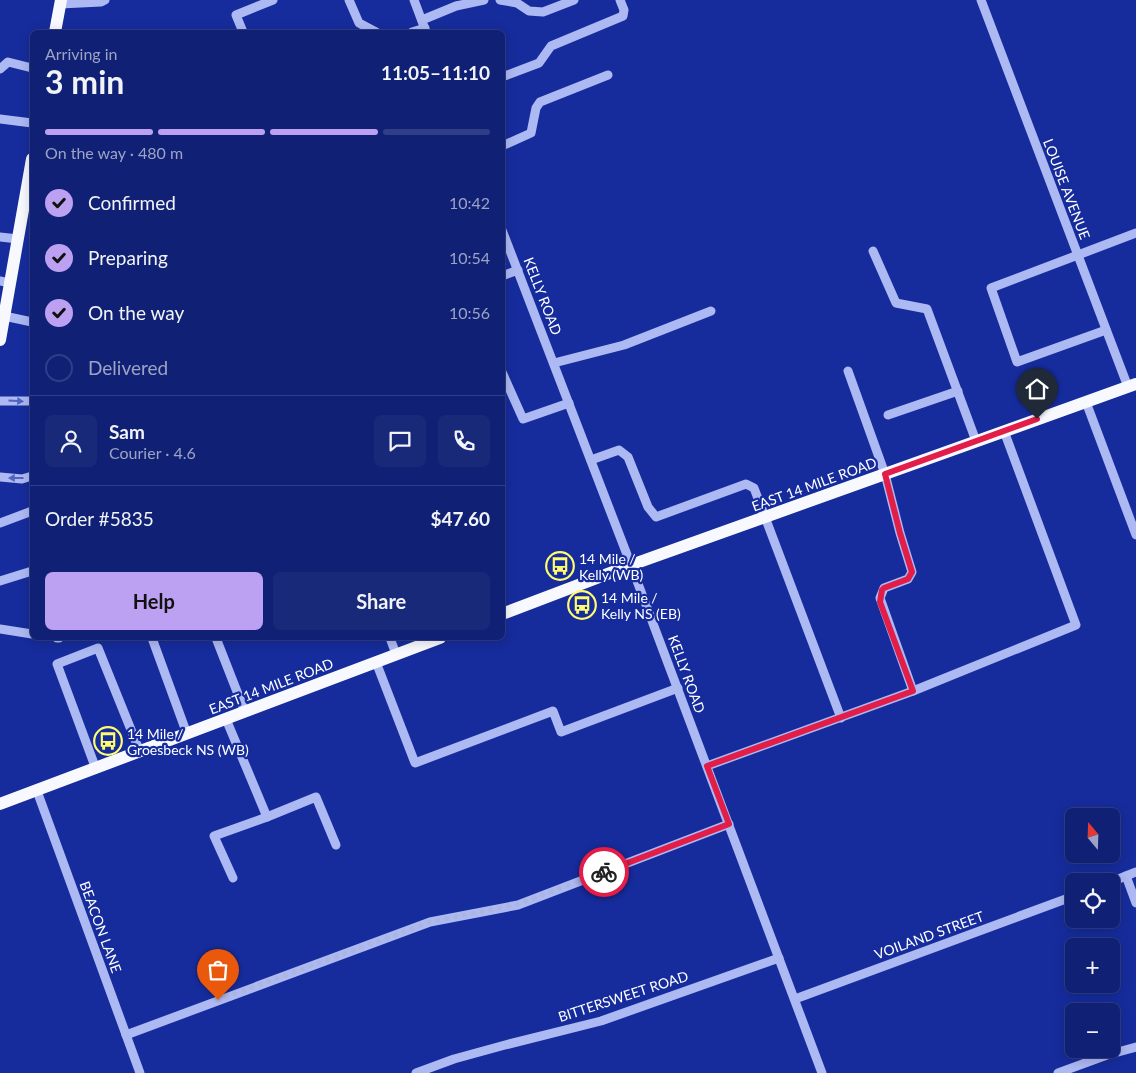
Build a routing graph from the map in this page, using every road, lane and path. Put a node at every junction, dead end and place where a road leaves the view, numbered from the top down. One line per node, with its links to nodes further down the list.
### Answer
1 (105, 0): 10 (street)
2 (273, 0): 13 (street)
3 (349, 0): 14 (street)
4 (414, 0): 11 (street)
5 (484, 0): 11 (street)
6 (500, 0): 7 (street)
7 (574, 0)
8 (620, 0): 17 (street)
9 (980, 0): 28 (street, LOUISE AVENUE)
10 (61, 2): 12 (main road)
11 (424, 27)
12 (55, 30)
13 (242, 30)
14 (372, 30)
15 (30, 68): 16 (street)
16 (0, 69)
17 (505, 76)
18 (608, 76): 21 (street)
19 (0, 119): 20 (street)
20 (30, 123)
21 (505, 145)
22 (30, 171): 26 (main road)
23 (1136, 233): 28 (street)
24 (0, 237): 26 (street)
25 (505, 238): 29 (street, KELLY ROAD)
26 (18, 240): 31 (main road)
27 (873, 251): 41 (street)
28 (1078, 255): 35 (street, LOUISE AVENUE); 35 (street)
29 (518, 270): 30 (street); 37 (street, KELLY ROAD)
30 (505, 275)
31 (5, 282): 33 (main road)
32 (711, 311): 37 (street)
33 (4, 316): 34 (street); 36 (main road)
34 (30, 322)
35 (1106, 330): 40 (street, LOUISE AVENUE)
36 (0, 340)
37 (554, 364): 45 (street, KELLY ROAD)
38 (848, 371): 50 (street)
39 (505, 379): 45 (street)
40 (1132, 385): 44 (main road, EAST 14 MILE ROAD)
41 (958, 391): 46 (street); 48 (street)
42 (0, 401): 43 (street, one-way to 43)
43 (30, 401)
44 (1086, 402): 47 (main road, EAST 14 MILE ROAD); 56 (street)
45 (569, 403): 49 (street, KELLY ROAD)
46 (888, 415)
47 (1004, 431): 48 (main road, EAST 14 MILE ROAD); 70 (street)
48 (976, 441): 50 (main road, EAST 14 MILE ROAD)
49 (591, 460): 54 (street); 57 (street, KELLY ROAD)
50 (885, 474): 54 (main road, EAST 14 MILE ROAD); 70 (street)
51 (30, 477): 52 (street, one-way to 52)
52 (0, 478)
53 (30, 512): 55 (street)
54 (765, 518): 57 (main road, EAST 14 MILE ROAD); 72 (street)
55 (0, 522)
56 (1136, 535)
57 (632, 565): 60 (main road, EAST 14 MILE ROAD); 69 (street, KELLY ROAD)
58 (30, 571): 59 (street)
59 (0, 582)
60 (505, 613)
61 (0, 629): 62 (street)
62 (30, 634)
63 (153, 640): 74 (street)
64 (217, 640): 71 (street)
65 (391, 640): 67 (street)
66 (434, 640): 67 (main road, EAST 14 MILE ROAD)
67 (396, 654): 68 (main road, EAST 14 MILE ROAD)
68 (376, 662): 69 (street); 71 (main road, EAST 14 MILE ROAD)
69 (678, 688): 76 (street, KELLY ROAD)
70 (913, 691): 72 (street)
71 (245, 712): 73 (main road, EAST 14 MILE ROAD)
72 (841, 718): 76 (street)
73 (226, 719): 74 (main road, EAST 14 MILE ROAD); 80 (street)
74 (187, 734): 75 (main road, EAST 14 MILE ROAD)
75 (140, 752): 77 (main road, EAST 14 MILE ROAD); 77 (street)
76 (707, 766): 81 (street, KELLY ROAD)
77 (96, 769): 78 (main road, EAST 14 MILE ROAD)
78 (37, 791): 79 (main road, EAST 14 MILE ROAD); 91 (street, BEACON LANE)
79 (0, 804)
80 (266, 816): 82 (street); 85 (street)
81 (729, 824): 89 (street, KELLY ROAD); 91 (street)
82 (336, 845)
83 (1136, 872): 84 (street)
84 (1126, 876): 86 (street); 88 (street)
85 (233, 878)
86 (1120, 878)
87 (1065, 899): 90 (street, VOILAND STREET)
88 (1136, 903)
89 (779, 958): 90 (street, KELLY ROAD); 94 (street, BITTERSWEET ROAD)
90 (795, 1000): 95 (street, KELLY ROAD)
91 (126, 1035): 93 (street, BEACON LANE)
92 (1136, 1047): 96 (street)
93 (140, 1073)
94 (416, 1073)
95 (822, 1073)
96 (1058, 1073)

